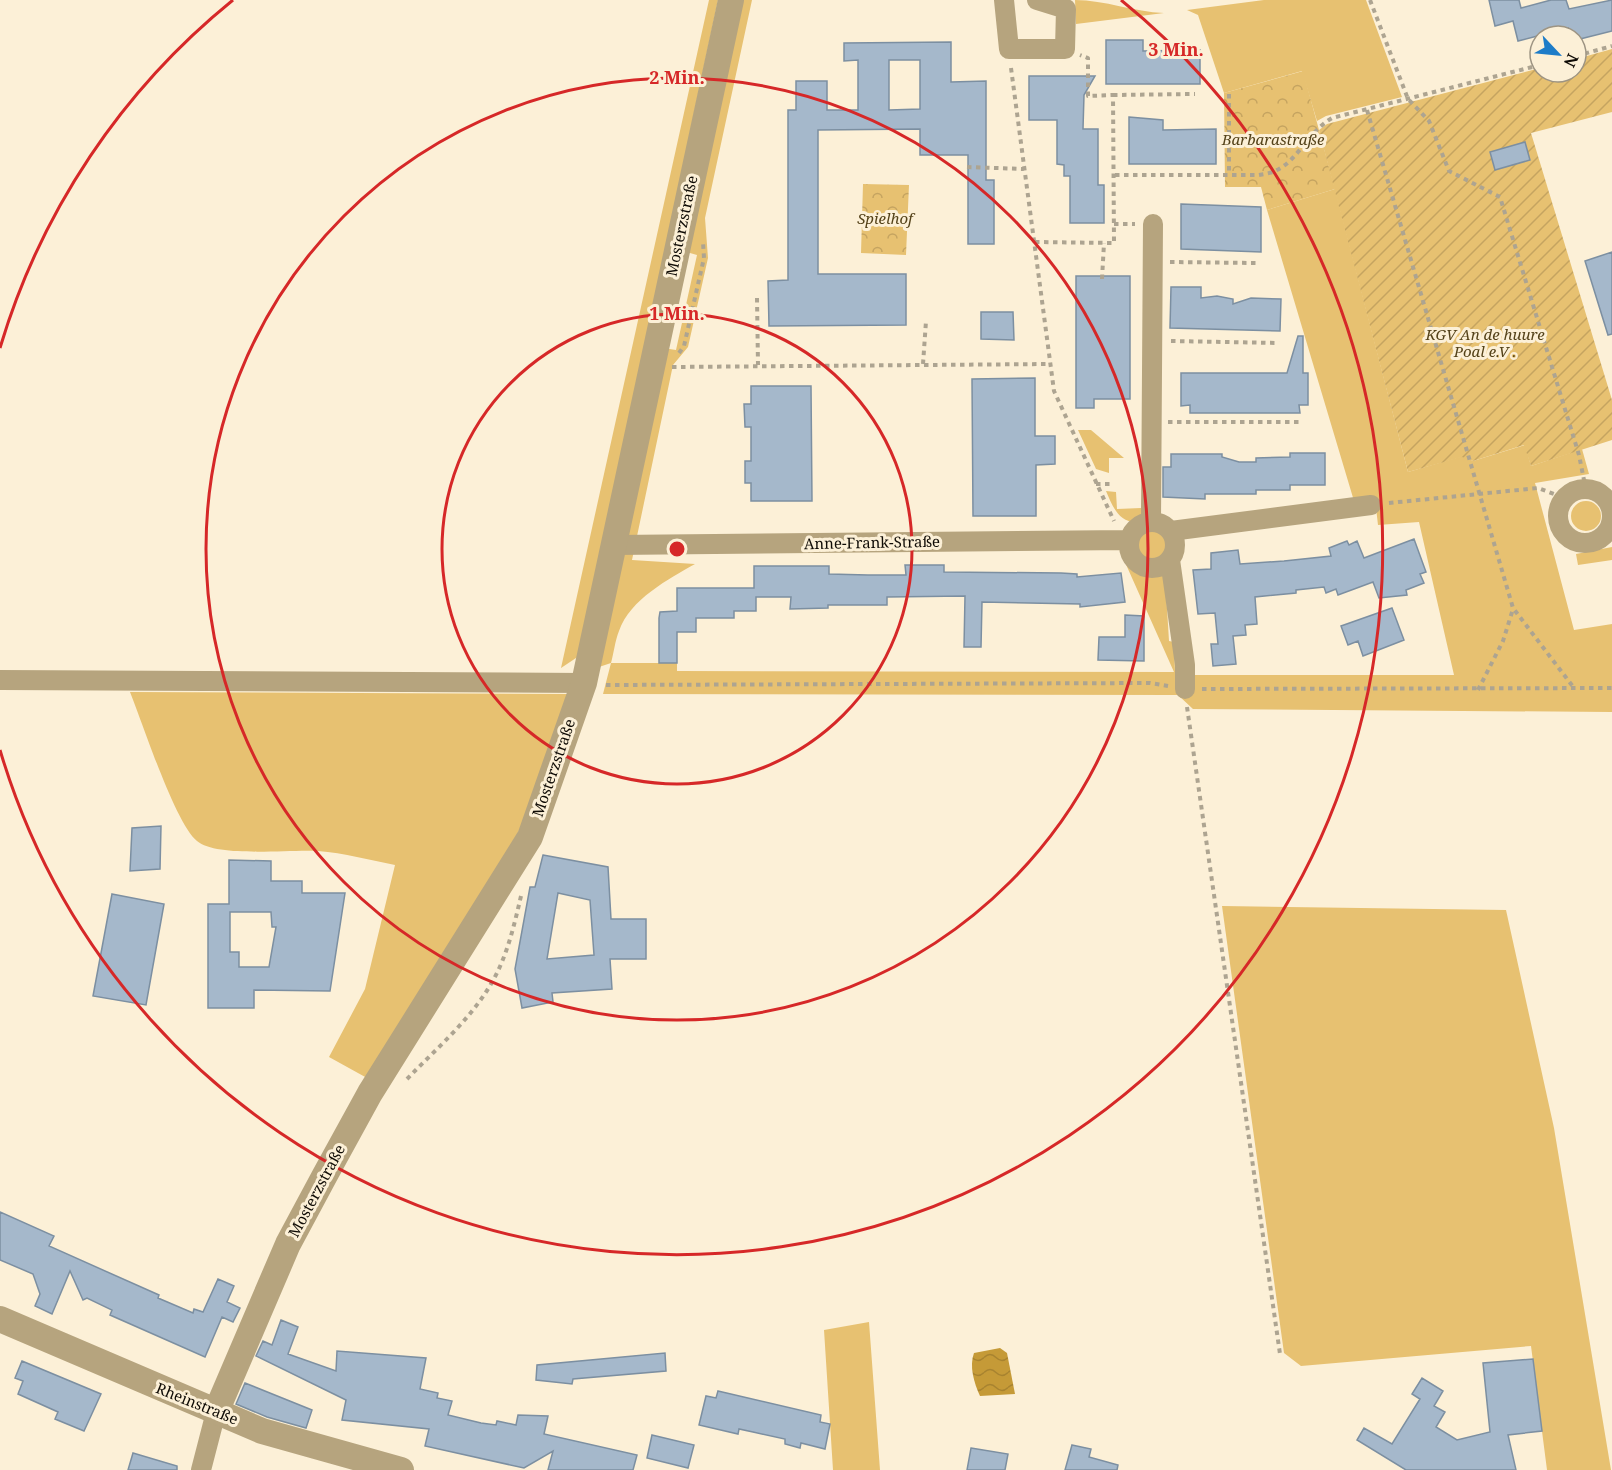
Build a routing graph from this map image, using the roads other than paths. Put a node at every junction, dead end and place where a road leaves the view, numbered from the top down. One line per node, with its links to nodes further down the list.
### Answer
1 (731, 0): 10 (street, Mosterzstraße)
2 (1004, 0): 3 (street)
3 (1037, 0)
4 (1153, 224): 7 (street)
5 (1600, 493): 5 (street)
6 (1371, 505): 8 (street)
7 (1151, 521): 8 (street); 9 (street)
8 (1171, 531): 11 (street)
9 (1126, 541): 10 (street, Anne-Frank-Straße); 11 (street)
10 (615, 545): 13 (street, Mosterzstraße)
11 (1170, 560): 14 (street)
12 (0, 680): 13 (street)
13 (584, 683): 16 (street, Mosterzstraße)
14 (1185, 688)
15 (0, 1319): 16 (street, Rheinstraße)
16 (216, 1412): 17 (street, Mosterzstraße); 18 (street, Rheinstraße)
17 (201, 1470)
18 (401, 1470)

